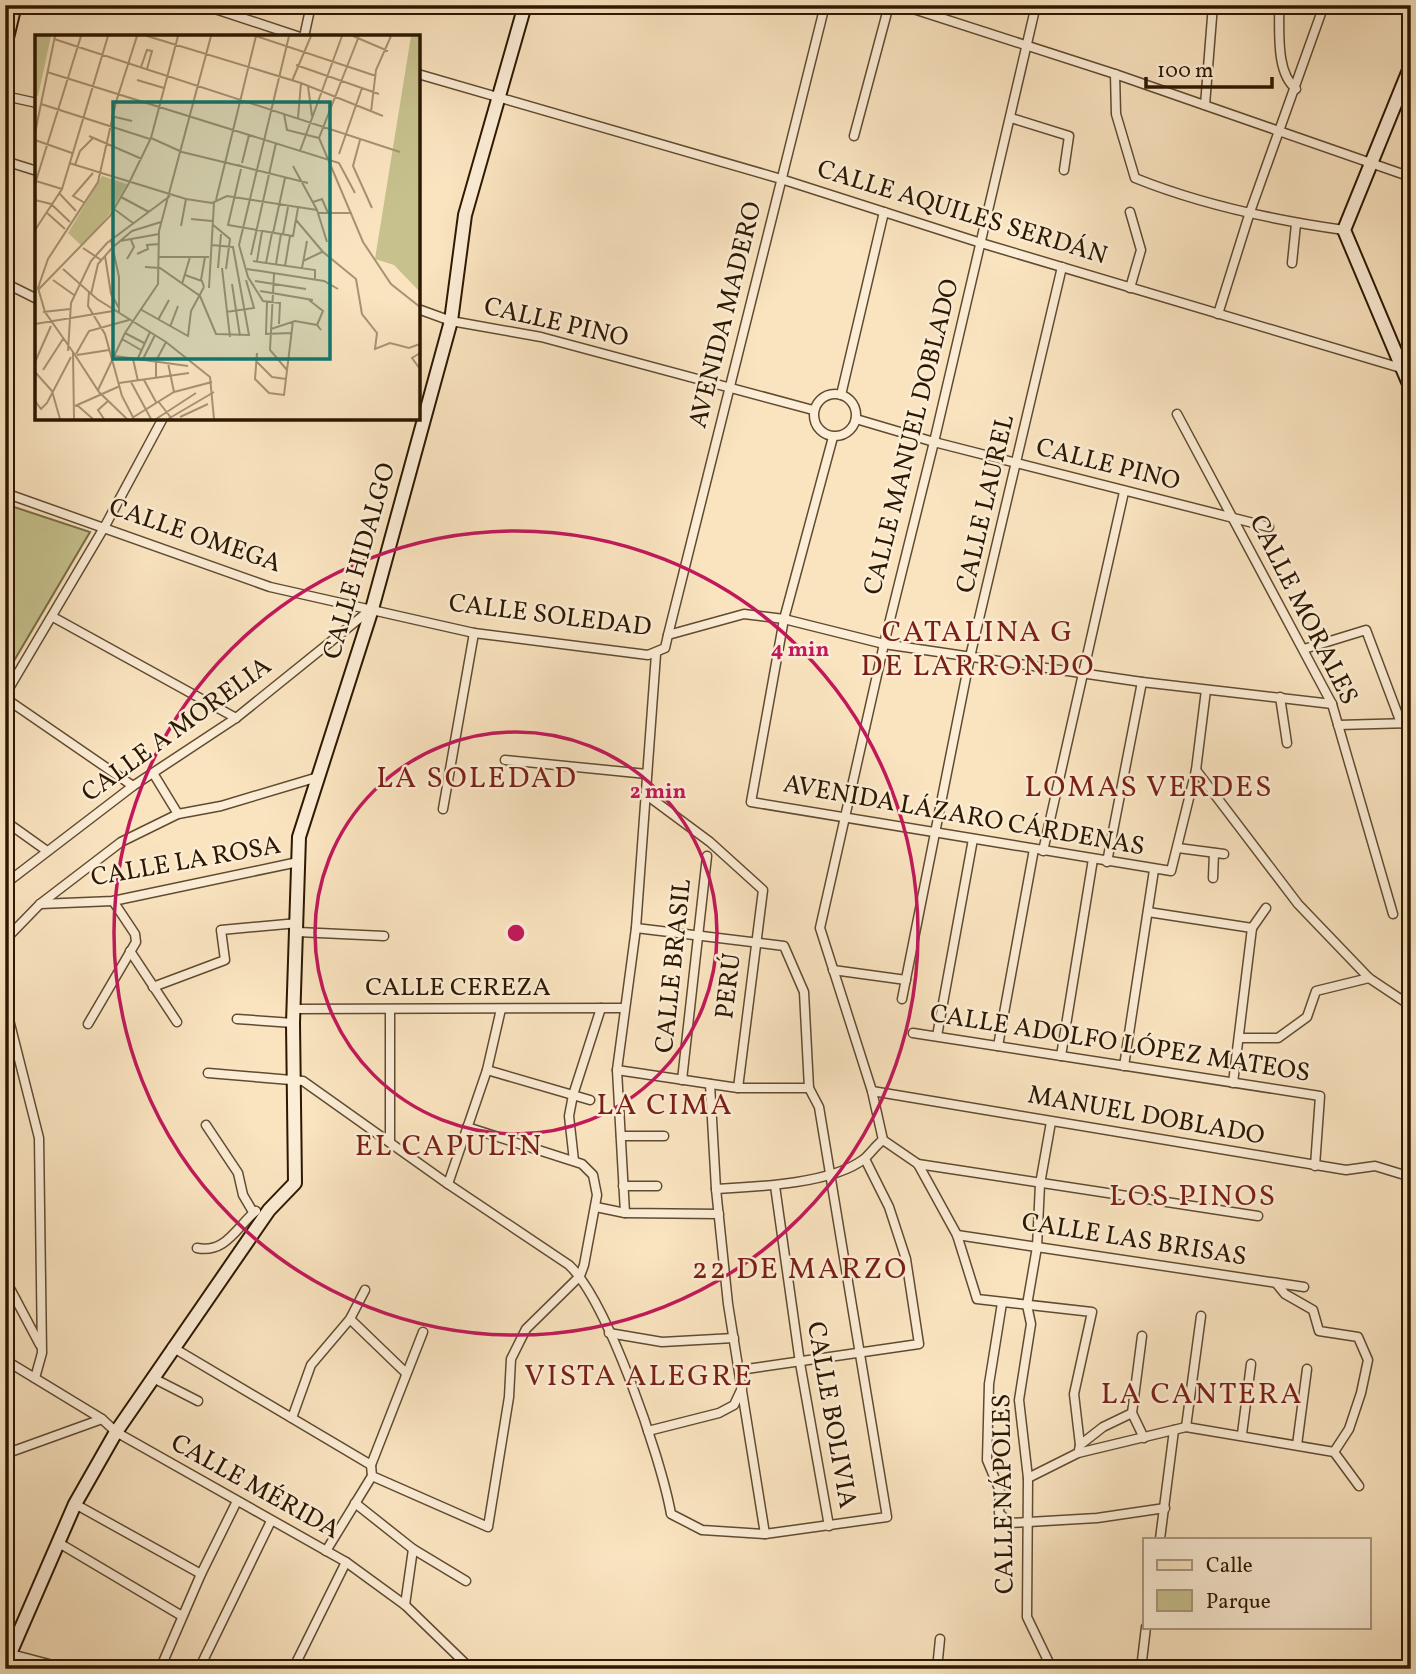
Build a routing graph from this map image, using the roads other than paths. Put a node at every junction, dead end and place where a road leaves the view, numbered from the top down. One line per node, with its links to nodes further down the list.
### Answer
1 (15, 5): 15 (main road)
2 (203, 5): 12 (street)
3 (311, 5): 13 (street)
4 (525, 5): 21 (street, CALLE HIDALGO)
5 (825, 5): 32 (street, AVENIDA MADERO)
6 (889, 5): 26 (street)
7 (901, 5): 14 (street)
8 (1036, 5): 14 (street, CALLE MANUEL DOBLADO)
9 (1213, 5): 23 (street)
10 (1279, 5): 19 (street)
11 (1324, 5): 19 (street)
12 (296, 35)
13 (303, 35)
14 (1027, 45): 17 (street); 24 (street, CALLE MANUEL DOBLADO)
15 (5, 46)
16 (1411, 65): 28 (street)
17 (1115, 74): 23 (street); 35 (street)
18 (420, 75): 21 (street, CALLE AQUILES SERDÁN)
19 (1296, 89): 25 (street)
20 (5, 96): 22 (street)
21 (499, 100): 32 (street, CALLE AQUILES SERDÁN); 46 (street, CALLE HIDALGO)
22 (35, 103)
23 (1205, 105): 25 (street)
24 (1011, 118): 30 (street); 38 (street, CALLE MANUEL DOBLADO)
25 (1281, 131): 28 (street); 35 (street)
26 (854, 136)
27 (5, 161): 29 (street)
28 (1371, 164): 31 (street); 37 (street)
29 (35, 170)
30 (1064, 170)
31 (1411, 177)
32 (781, 179): 33 (street, CALLE AQUILES SERDÁN); 49 (street, AVENIDA MADERO)
33 (884, 212): 38 (street, CALLE AQUILES SERDÁN); 50 (street)
34 (1130, 212): 42 (street)
35 (1250, 212): 36 (street); 45 (street)
36 (1296, 223): 37 (street); 39 (street)
37 (1344, 230): 47 (street)
38 (981, 243): 40 (street, CALLE AQUILES SERDÁN); 56 (street, CALLE MANUEL DOBLADO)
39 (1292, 263)
40 (1062, 267): 42 (street, CALLE AQUILES SERDÁN); 57 (street, CALLE LAUREL)
41 (5, 283): 43 (street)
42 (1130, 288): 45 (street, CALLE AQUILES SERDÁN)
43 (35, 298)
44 (420, 310): 46 (street, CALLE PINO)
45 (1218, 314): 47 (street, CALLE AQUILES SERDÁN)
46 (451, 321): 49 (street, CALLE PINO); 63 (street, CALLE HIDALGO)
47 (1406, 370): 48 (street)
48 (1411, 389)
49 (729, 390): 51 (street, CALLE PINO); 67 (street, AVENIDA MADERO)
50 (841, 395): 51 (street); 53 (street)
51 (813, 410): 55 (street)
52 (1177, 414): 60 (street, CALLE MORALES)
53 (856, 419): 55 (street); 56 (street, CALLE PINO)
54 (162, 420): 61 (street)
55 (833, 437): 65 (street)
56 (934, 442): 57 (street, CALLE PINO); 68 (street, CALLE MANUEL DOBLADO)
57 (1017, 464): 58 (street, CALLE PINO); 71 (street, CALLE LAUREL)
58 (1124, 492): 60 (street, CALLE PINO); 72 (street)
59 (5, 494): 61 (street, CALLE OMEGA)
60 (1233, 519): 62 (street, CALLE PINO); 69 (street, CALLE MORALES)
61 (105, 526): 63 (street, CALLE OMEGA); 64 (street)
62 (1269, 527)
63 (372, 609): 66 (street, CALLE SOLEDAD); 78 (street, CALLE A MORELIA); 86 (street, CALLE HIDALGO)
64 (53, 617): 75 (street); 78 (street)
65 (784, 619): 67 (street, CALLE SOLEDAD); 68 (street, CALLE SOLEDAD); 91 (street, AVENIDA LÁZARO CÁRDENAS)
66 (474, 632): 70 (street, CALLE SOLEDAD); 89 (street)
67 (668, 635): 70 (street, CALLE SOLEDAD)
68 (884, 644): 71 (street, CALLE SOLEDAD); 91 (street, CALLE MANUEL DOBLADO)
69 (1304, 649): 77 (street, CALLE MORALES); 79 (street)
70 (656, 654): 85 (street)
71 (970, 657): 72 (street, CALLE SOLEDAD); 93 (street, CALLE LAUREL)
72 (1083, 671): 73 (street, CALLE SOLEDAD); 96 (street)
73 (1142, 682): 74 (street, CALLE SOLEDAD); 103 (street)
74 (1206, 690): 76 (street, CALLE SOLEDAD); 83 (street)
75 (5, 697): 87 (street)
76 (1280, 698): 77 (street, CALLE SOLEDAD); 81 (street)
77 (1332, 704): 80 (street, CALLE MORALES)
78 (236, 718): 84 (street, CALLE A MORELIA)
79 (1406, 723): 80 (street)
80 (1338, 725): 111 (street, CALLE MORALES)
81 (1287, 743)
82 (505, 760): 85 (street)
83 (1196, 770): 95 (street); 121 (street)
84 (153, 773): 87 (street, CALLE A MORELIA); 90 (street)
85 (647, 774): 88 (street)
86 (318, 777): 90 (street); 102 (street, CALLE HIDALGO)
87 (133, 786): 97 (street, CALLE A MORELIA)
88 (648, 796): 114 (street); 118 (street, PERÚ)
89 (443, 809)
90 (178, 814): 108 (street)
91 (845, 818): 93 (street, AVENIDA LÁZARO CÁRDENAS); 120 (street, CALLE MANUEL DOBLADO)
92 (5, 821): 97 (street)
93 (935, 833): 94 (street, AVENIDA LÁZARO CÁRDENAS); 122 (street, CALLE LAUREL)
94 (973, 839): 96 (street, AVENIDA LÁZARO CÁRDENAS); 136 (street)
95 (1178, 848): 98 (street); 104 (street, AVENIDA LÁZARO CÁRDENAS)
96 (1039, 850): 101 (street, AVENIDA LÁZARO CÁRDENAS); 138 (street)
97 (47, 851): 106 (street, CALLE A MORELIA)
98 (1214, 853): 99 (street); 105 (street)
99 (1224, 854)
100 (707, 856): 116 (street, CALLE BRASIL)
101 (1093, 859): 103 (street, AVENIDA LÁZARO CÁRDENAS); 139 (street)
102 (298, 862): 107 (street, CALLE LA ROSA); 112 (street, CALLE HIDALGO)
103 (1107, 862): 104 (street, AVENIDA LÁZARO CÁRDENAS)
104 (1154, 870): 110 (street)
105 (1213, 878)
106 (5, 884)
107 (113, 901): 108 (street, CALLE LA ROSA); 119 (street)
108 (40, 904): 117 (street)
109 (1266, 908): 113 (street)
110 (1148, 912): 113 (street); 140 (street)
111 (1393, 914)
112 (298, 927): 115 (street); 123 (street); 131 (street, CALLE HIDALGO)
113 (1252, 928): 137 (street)
114 (636, 929): 116 (street); 128 (street)
115 (384, 936)
116 (697, 937): 118 (street); 145 (street, CALLE BRASIL)
117 (5, 940)
118 (755, 944): 148 (street, PERÚ); 149 (street)
119 (130, 951): 123 (street); 134 (street)
120 (833, 970): 122 (street); 150 (street, CALLE MANUEL DOBLADO)
121 (1370, 978): 126 (street); 137 (street)
122 (906, 980): 124 (street, CALLE LAUREL)
123 (153, 987): 133 (street)
124 (902, 999)
125 (5, 1004): 195 (street)
126 (1411, 1006)
127 (601, 1008): 128 (street, CALLE CEREZA); 129 (street, CALLE CEREZA); 151 (street)
128 (624, 1008): 142 (street)
129 (501, 1009): 130 (street, CALLE CEREZA); 141 (street)
130 (390, 1010): 131 (street, CALLE CEREZA); 159 (street)
131 (293, 1016): 132 (street, CALLE CEREZA); 144 (street, CALLE HIDALGO)
132 (237, 1018)
133 (177, 1022)
134 (88, 1024)
135 (913, 1033): 136 (street, CALLE ADOLFO LÓPEZ MATEOS)
136 (937, 1036): 138 (street, CALLE ADOLFO LÓPEZ MATEOS)
137 (1239, 1038): 146 (street)
138 (998, 1046): 139 (street, CALLE ADOLFO LÓPEZ MATEOS)
139 (1061, 1056): 140 (street, CALLE ADOLFO LÓPEZ MATEOS)
140 (1124, 1066): 146 (street, CALLE ADOLFO LÓPEZ MATEOS)
141 (487, 1070): 151 (street); 155 (street)
142 (617, 1070): 145 (street); 156 (street)
143 (208, 1073): 144 (street)
144 (293, 1080): 159 (street); 173 (street, CALLE HIDALGO)
145 (682, 1080): 147 (street)
146 (1234, 1083): 163 (street, CALLE ADOLFO LÓPEZ MATEOS)
147 (710, 1084): 148 (street); 171 (street)
148 (737, 1088): 149 (street)
149 (809, 1088): 164 (street)
150 (873, 1091): 153 (street, MANUEL DOBLADO); 158 (street, CALLE MANUEL DOBLADO)
151 (573, 1095): 152 (street); 161 (street)
152 (590, 1100)
153 (1051, 1122): 163 (street, MANUEL DOBLADO); 167 (street, CALLE NÁPOLES)
154 (206, 1125): 174 (street)
155 (467, 1127): 161 (street); 166 (street)
156 (621, 1136): 157 (street); 168 (street)
157 (664, 1136)
158 (881, 1141): 160 (street); 162 (street)
159 (390, 1142): 166 (street)
160 (866, 1156): 164 (street); 196 (street)
161 (574, 1161): 172 (street)
162 (918, 1164): 167 (street); 178 (street)
163 (1315, 1166): 165 (street, MANUEL DOBLADO)
164 (831, 1174): 170 (street); 196 (street)
165 (1411, 1177)
166 (448, 1184): 181 (street)
167 (1040, 1184): 177 (street); 179 (street, CALLE NÁPOLES)
168 (623, 1186): 169 (street); 175 (street)
169 (657, 1186)
170 (775, 1186): 171 (street); 198 (street, CALLE BOLIVIA)
171 (716, 1189): 176 (street)
172 (596, 1207): 175 (street); 181 (street)
173 (270, 1210): 174 (street); 194 (street, CALLE HIDALGO)
174 (253, 1212): 180 (street)
175 (625, 1213): 176 (street)
176 (719, 1214): 193 (street)
177 (1258, 1216)
178 (957, 1235): 179 (street, CALLE LAS BRISAS); 186 (street)
179 (1037, 1247): 183 (street, CALLE LAS BRISAS); 187 (street, CALLE NÁPOLES)
180 (197, 1248)
181 (580, 1276): 191 (street); 221 (street)
182 (5, 1279): 195 (street)
183 (1276, 1283): 184 (street, CALLE LAS BRISAS); 218 (street)
184 (1304, 1287)
185 (365, 1290): 189 (street)
186 (1002, 1303): 187 (street); 229 (street)
187 (1027, 1305): 217 (street); 222 (street, CALLE NÁPOLES)
188 (1201, 1317): 210 (street)
189 (350, 1319): 202 (street); 208 (street)
190 (423, 1332): 202 (street)
191 (609, 1333): 193 (street); 212 (street)
192 (1142, 1336): 207 (street)
193 (734, 1338): 201 (street)
194 (172, 1348): 204 (street, CALLE HIDALGO); 208 (street)
195 (42, 1353): 203 (street)
196 (858, 1354): 198 (street); 230 (street)
197 (5, 1360): 203 (street, CALLE MÉRIDA)
198 (800, 1363): 201 (street); 230 (street, CALLE BOLIVIA)
199 (1251, 1364): 214 (street)
200 (1307, 1369): 216 (street)
201 (740, 1370): 205 (street)
202 (407, 1373): 220 (street)
203 (35, 1378): 209 (street, CALLE MÉRIDA)
204 (153, 1378): 206 (street); 213 (street, CALLE HIDALGO)
205 (742, 1388): 212 (street); 231 (street)
206 (198, 1401)
207 (1132, 1413): 215 (street); 217 (street)
208 (292, 1418): 220 (street)
209 (102, 1419): 213 (street, CALLE MÉRIDA); 219 (street)
210 (1186, 1427): 211 (street); 214 (street)
211 (1174, 1430): 215 (street); 227 (street)
212 (648, 1431): 231 (street)
213 (116, 1432): 224 (street, CALLE MÉRIDA); 226 (street, CALLE HIDALGO)
214 (1242, 1434): 216 (street)
215 (1143, 1438): 217 (street)
216 (1297, 1445): 218 (street)
217 (1079, 1449): 222 (street)
218 (1334, 1452): 223 (street)
219 (5, 1454)
220 (371, 1465): 221 (street)
221 (372, 1476): 225 (street)
222 (1028, 1478): 229 (street, CALLE NÁPOLES)
223 (1359, 1486)
224 (237, 1501): 228 (street, CALLE MÉRIDA); 237 (street)
225 (355, 1503): 234 (street); 235 (street)
226 (75, 1504): 233 (street, CALLE HIDALGO); 237 (street)
227 (1165, 1508): 229 (street); 232 (street)
228 (271, 1521): 235 (street, CALLE MÉRIDA); 247 (street)
229 (1027, 1521): 251 (street, CALLE NÁPOLES)
230 (829, 1526): 231 (street)
231 (765, 1534)
232 (1160, 1538)
233 (59, 1543): 240 (street); 242 (street, CALLE HIDALGO)
234 (413, 1549): 238 (street); 239 (street)
235 (326, 1552): 236 (street, CALLE MÉRIDA)
236 (346, 1562): 239 (street, CALLE MÉRIDA); 248 (street)
237 (201, 1574): 240 (street)
238 (467, 1581)
239 (405, 1605): 249 (street, CALLE MÉRIDA)
240 (182, 1616): 246 (street)
241 (1146, 1628): 252 (street)
242 (11, 1638): 244 (street, CALLE HIDALGO)
243 (940, 1639): 250 (street)
244 (8, 1659): 245 (street)
245 (68, 1669)
246 (160, 1669)
247 (199, 1669)
248 (293, 1669)
249 (471, 1669)
250 (937, 1669)
251 (1052, 1669)
252 (1141, 1669)

